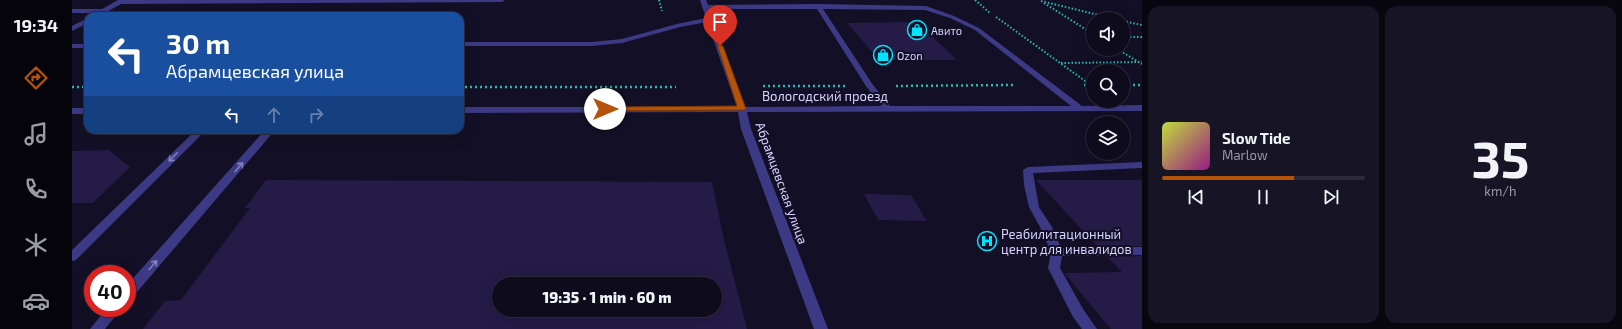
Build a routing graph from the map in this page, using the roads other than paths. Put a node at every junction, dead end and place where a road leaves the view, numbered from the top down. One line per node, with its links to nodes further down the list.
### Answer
1 (502, 0): 2 (street)
2 (121, 1): 6 (street)
3 (704, 4): 4 (street); 7 (street, Абрамцевская улица)
4 (818, 6): 13 (street); 16 (street)
5 (72, 11): 6 (street)
6 (103, 11)
7 (710, 19): 10 (street); 15 (street, Абрамцевская улица)
8 (84, 22): 9 (street)
9 (72, 29)
10 (464, 44)
11 (72, 46): 12 (street)
12 (84, 46)
13 (1080, 108): 14 (street, Вологодский проезд); 16 (street, Вологодский проезд)
14 (1142, 108)
15 (742, 109): 16 (street, Вологодский проезд); 17 (street, Вологодский проезд); 29 (street, Абрамцевская улица)
16 (888, 109)
17 (464, 110)
18 (72, 111): 19 (street)
19 (84, 111)
20 (197, 134): 25 (street, one-way to 25)
21 (267, 134): 26 (street, one-way to 21)
22 (1142, 165): 24 (street)
23 (1142, 251): 24 (street)
24 (1057, 252): 30 (street)
25 (72, 257)
26 (136, 284)
27 (107, 317): 28 (street)
28 (97, 329)
29 (821, 329)
30 (1090, 329)

